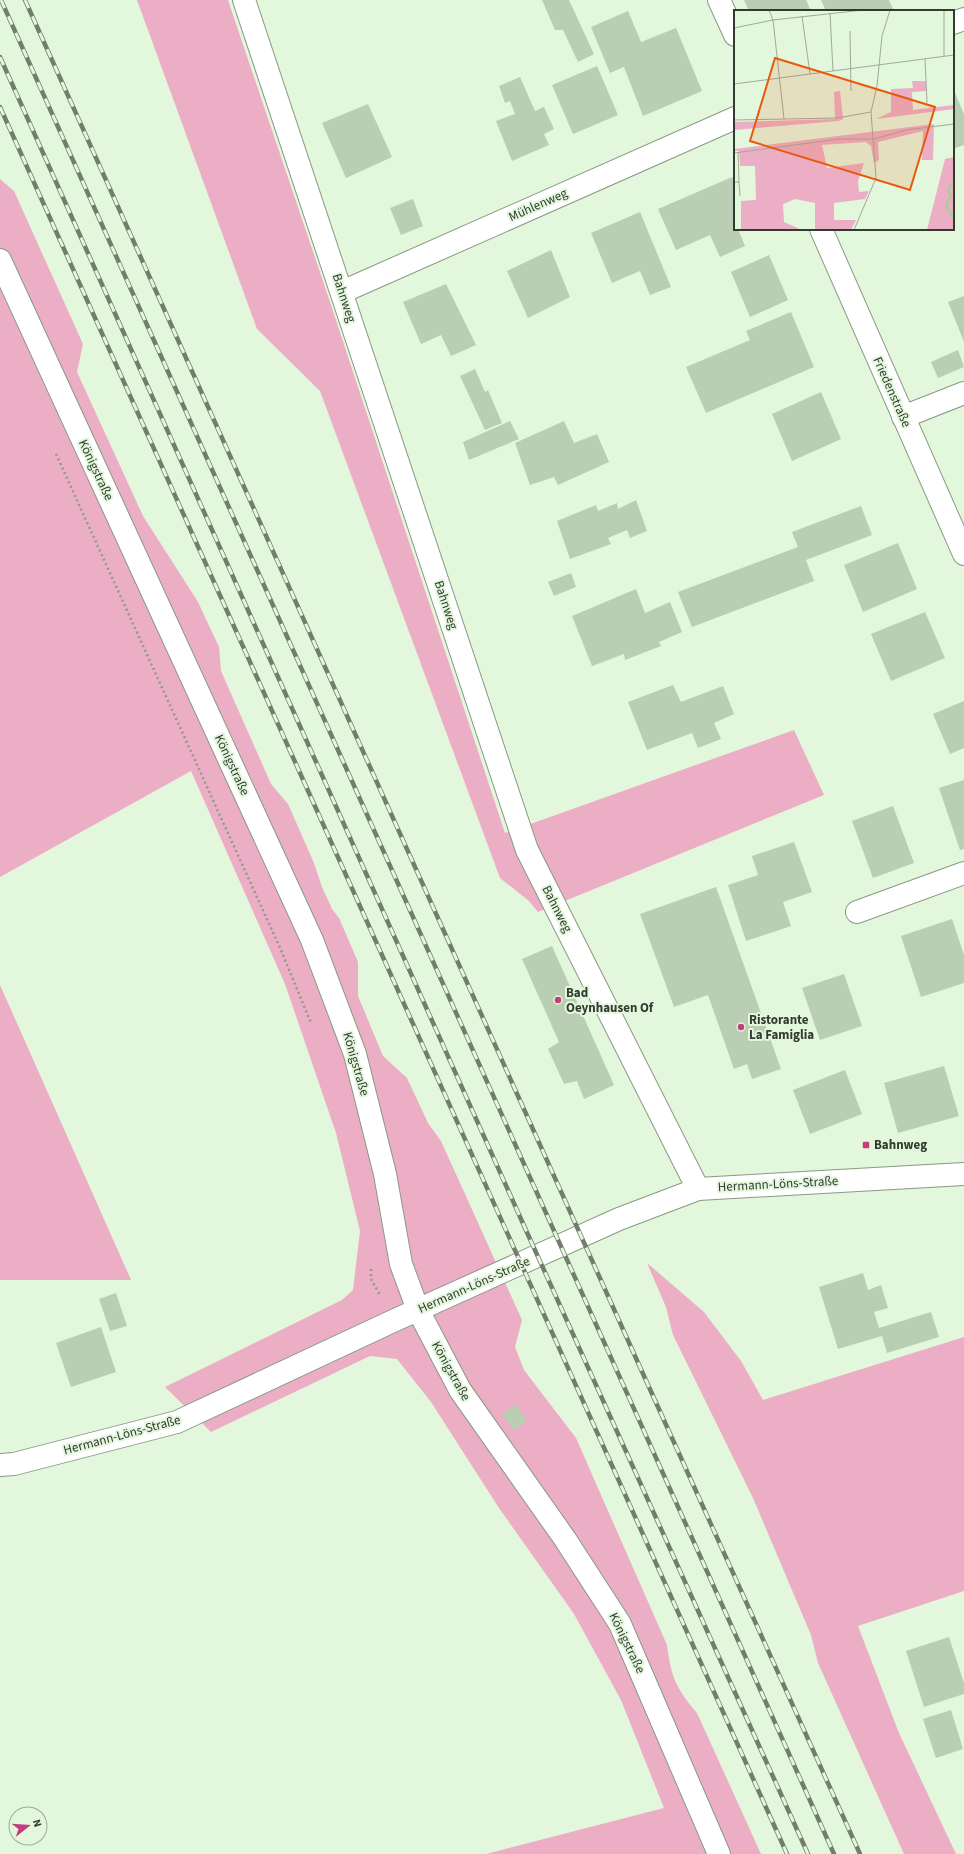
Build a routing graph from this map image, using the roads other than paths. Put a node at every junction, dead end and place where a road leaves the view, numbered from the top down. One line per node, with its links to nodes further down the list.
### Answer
1 (244, 0): 9 (street, Bahnweg)
2 (719, 0): 5 (street)
3 (964, 19): 4 (street)
4 (954, 23)
5 (734, 33)
6 (734, 118): 9 (street, Mühlenweg)
7 (821, 230): 11 (street, Friedenstraße)
8 (0, 260): 17 (street, Königstraße)
9 (342, 292): 16 (street, Bahnweg)
10 (964, 393): 11 (street)
11 (903, 417): 12 (street, Friedenstraße)
12 (964, 554)
13 (964, 874): 14 (street)
14 (857, 912)
15 (964, 1174): 16 (street, Hermann-Löns-Straße)
16 (698, 1189): 17 (street, Hermann-Löns-Straße)
17 (418, 1310): 18 (street, Hermann-Löns-Straße); 19 (street, Königstraße)
18 (0, 1465)
19 (719, 1854)

